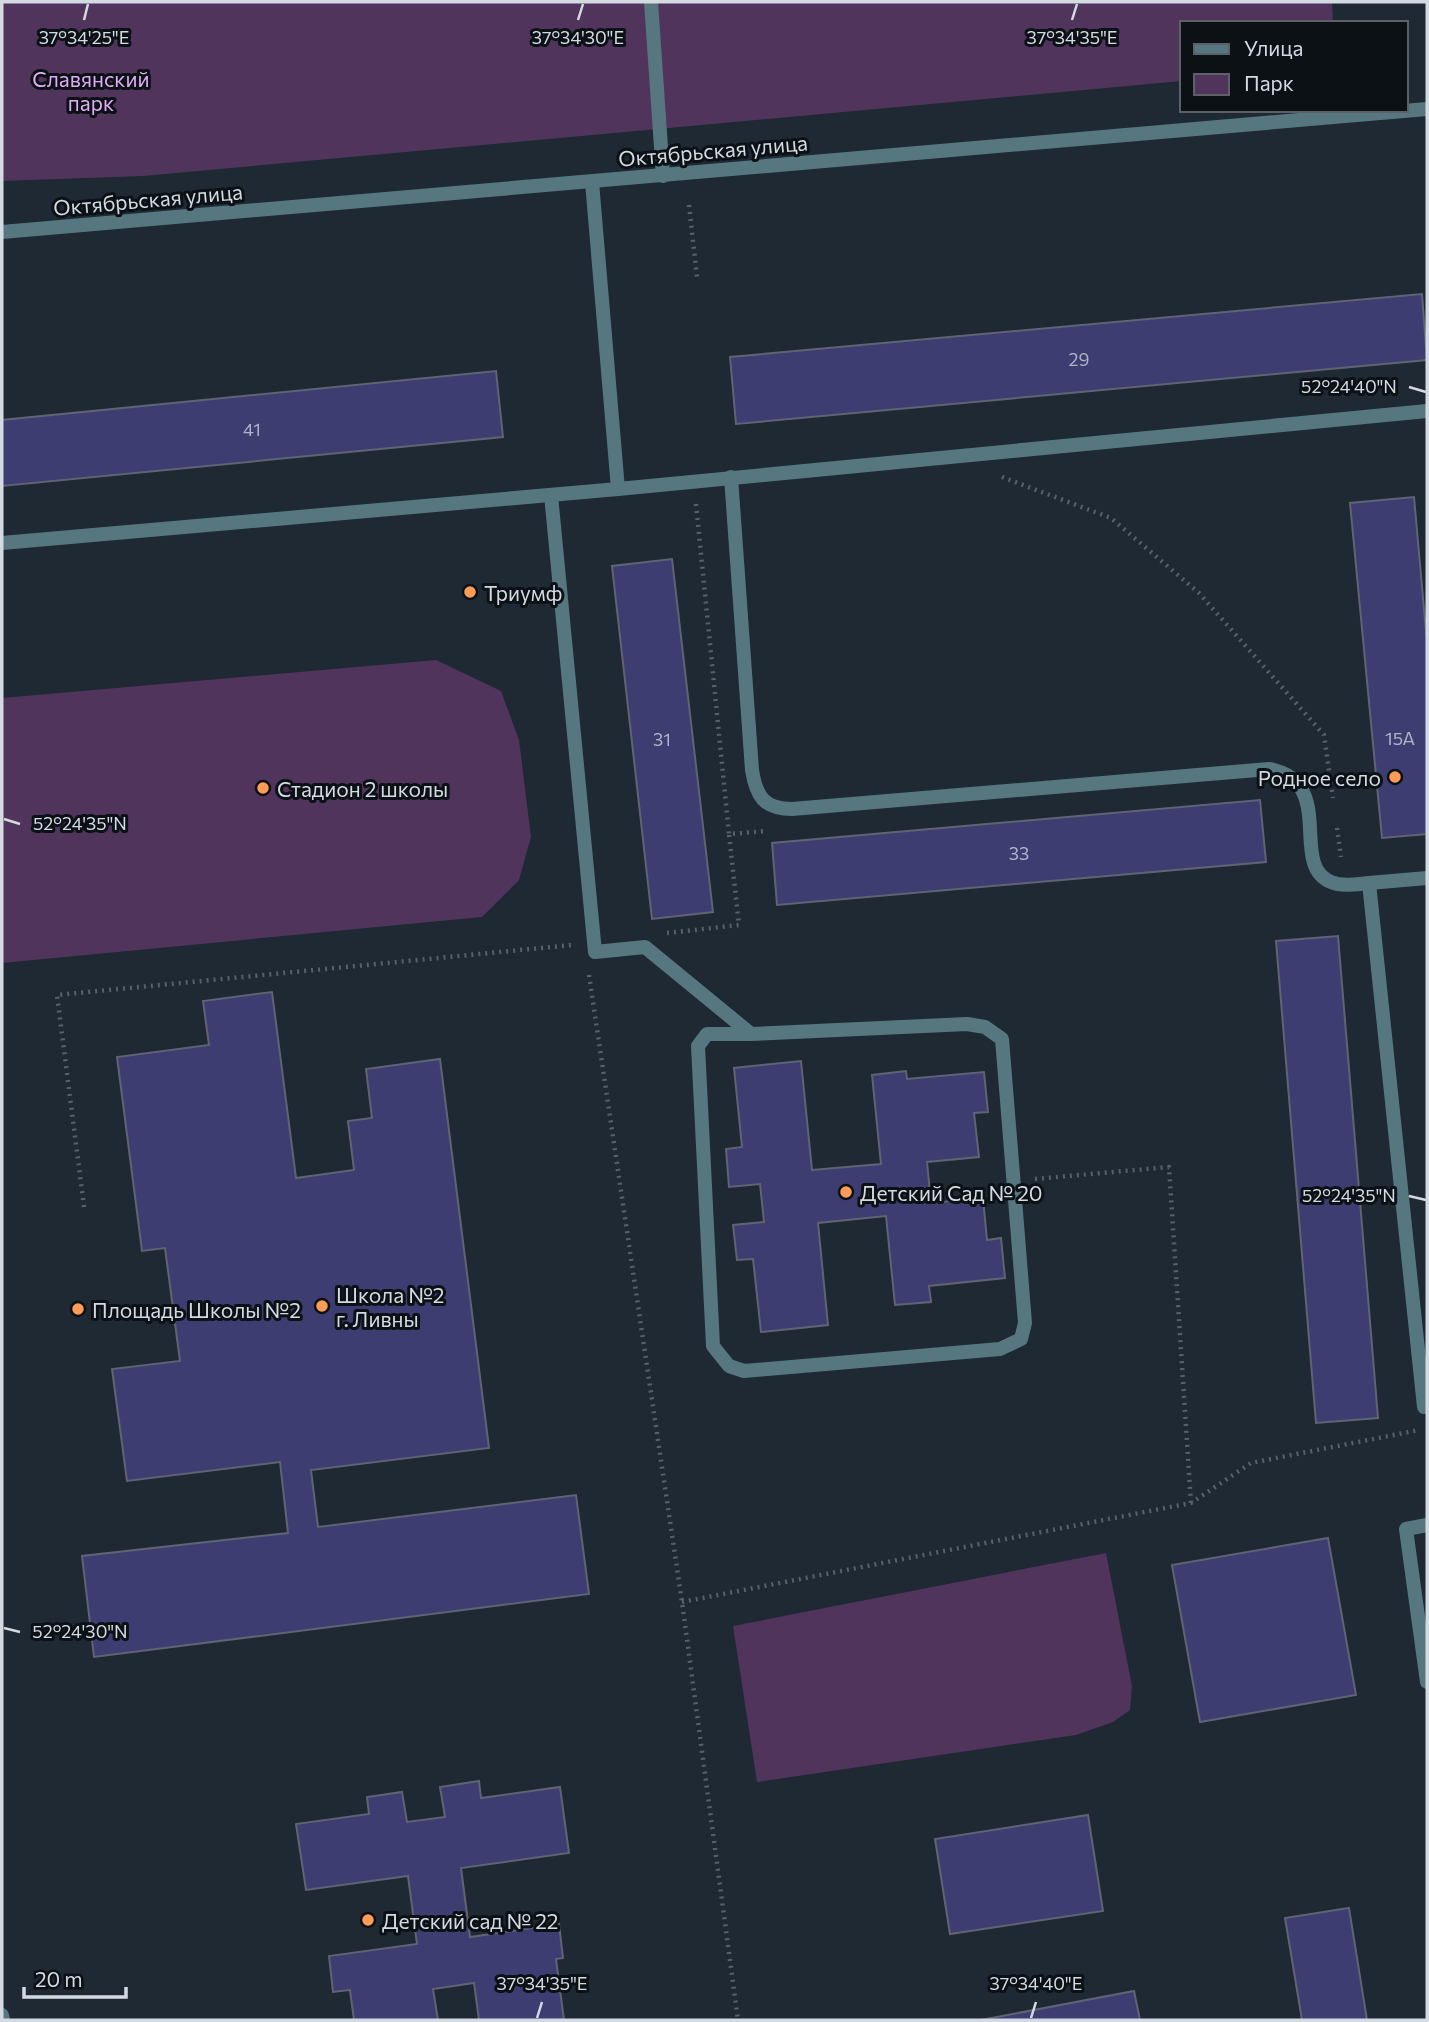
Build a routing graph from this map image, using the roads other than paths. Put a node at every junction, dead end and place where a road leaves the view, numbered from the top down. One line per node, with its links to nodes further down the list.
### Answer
1 (651, 2): 5 (street)
2 (1427, 109): 3 (street, Октябрьская улица)
3 (1408, 111)
4 (1393, 112): 5 (street, Октябрьская улица)
5 (663, 176): 6 (street, Октябрьская улица)
6 (592, 182): 7 (street, Октябрьская улица); 10 (street)
7 (2, 232)
8 (1427, 411): 9 (street)
9 (731, 477): 10 (street); 14 (street)
10 (618, 489): 11 (street)
11 (551, 495): 12 (street); 15 (street)
12 (2, 543)
13 (1427, 878): 14 (street)
14 (1369, 883): 16 (street)
15 (751, 1034): 15 (street)
16 (1424, 1407)
17 (1427, 1525): 18 (street)
18 (1427, 1682)
19 (2, 2015): 20 (street)
20 (3, 2020)

